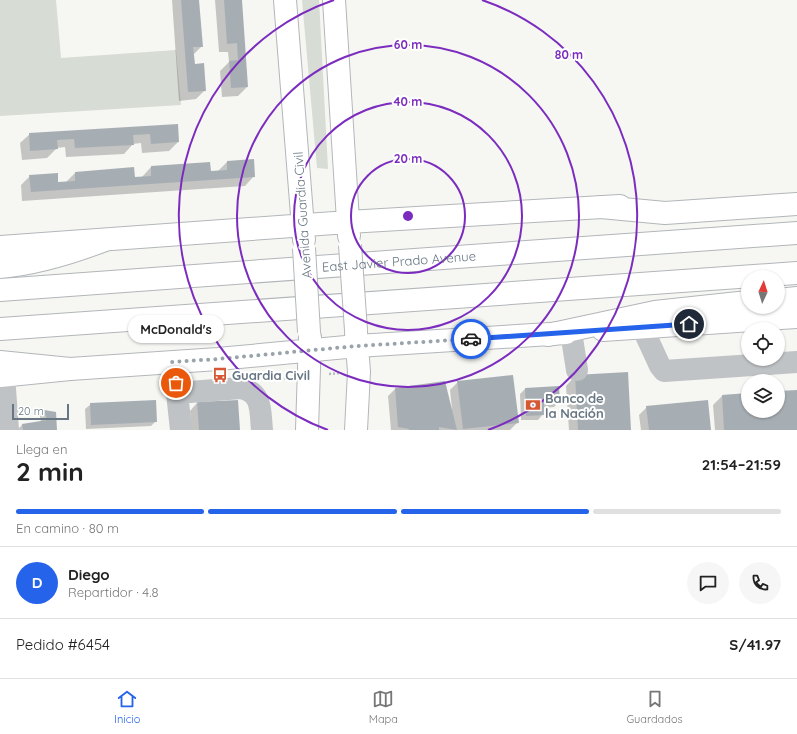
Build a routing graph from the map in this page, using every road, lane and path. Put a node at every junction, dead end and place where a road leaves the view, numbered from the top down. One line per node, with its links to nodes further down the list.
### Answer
1 (285, 0): 7 (main road, Avenida Guardia Civil)
2 (334, 0): 6 (main road)
3 (797, 195): 5 (main road)
4 (797, 204): 5 (main road)
5 (600, 207): 6 (main road)
6 (348, 222): 7 (main road); 22 (main road, bridge)
7 (303, 226): 9 (main road); 23 (main road, Avenida Guardia Civil, bridge)
8 (797, 233): 13 (main road, East Javier Prado Avenue)
9 (105, 240): 10 (main road); 11 (main road)
10 (0, 247)
11 (0, 267)
12 (797, 273): 19 (main road)
13 (0, 290)
14 (797, 298): 15 (main road)
15 (785, 299)
16 (741, 303): 21 (main road)
17 (797, 317): 18 (main road)
18 (642, 327): 20 (main road); 25 (street)
19 (0, 329)
20 (571, 332): 21 (main road); 26 (street)
21 (548, 335): 22 (main road)
22 (356, 338): 23 (main road); 35 (main road)
23 (310, 341): 24 (main road); 34 (main road, Avenida Guardia Civil)
24 (172, 362): 27 (main road); 30 (street)
25 (797, 362)
26 (577, 370)
27 (1, 371): 31 (street)
28 (343, 373): 29 (path)
29 (328, 374)
30 (177, 393): 32 (street); 33 (street)
31 (8, 430)
32 (181, 430)
33 (262, 430)
34 (307, 430)
35 (356, 430)

